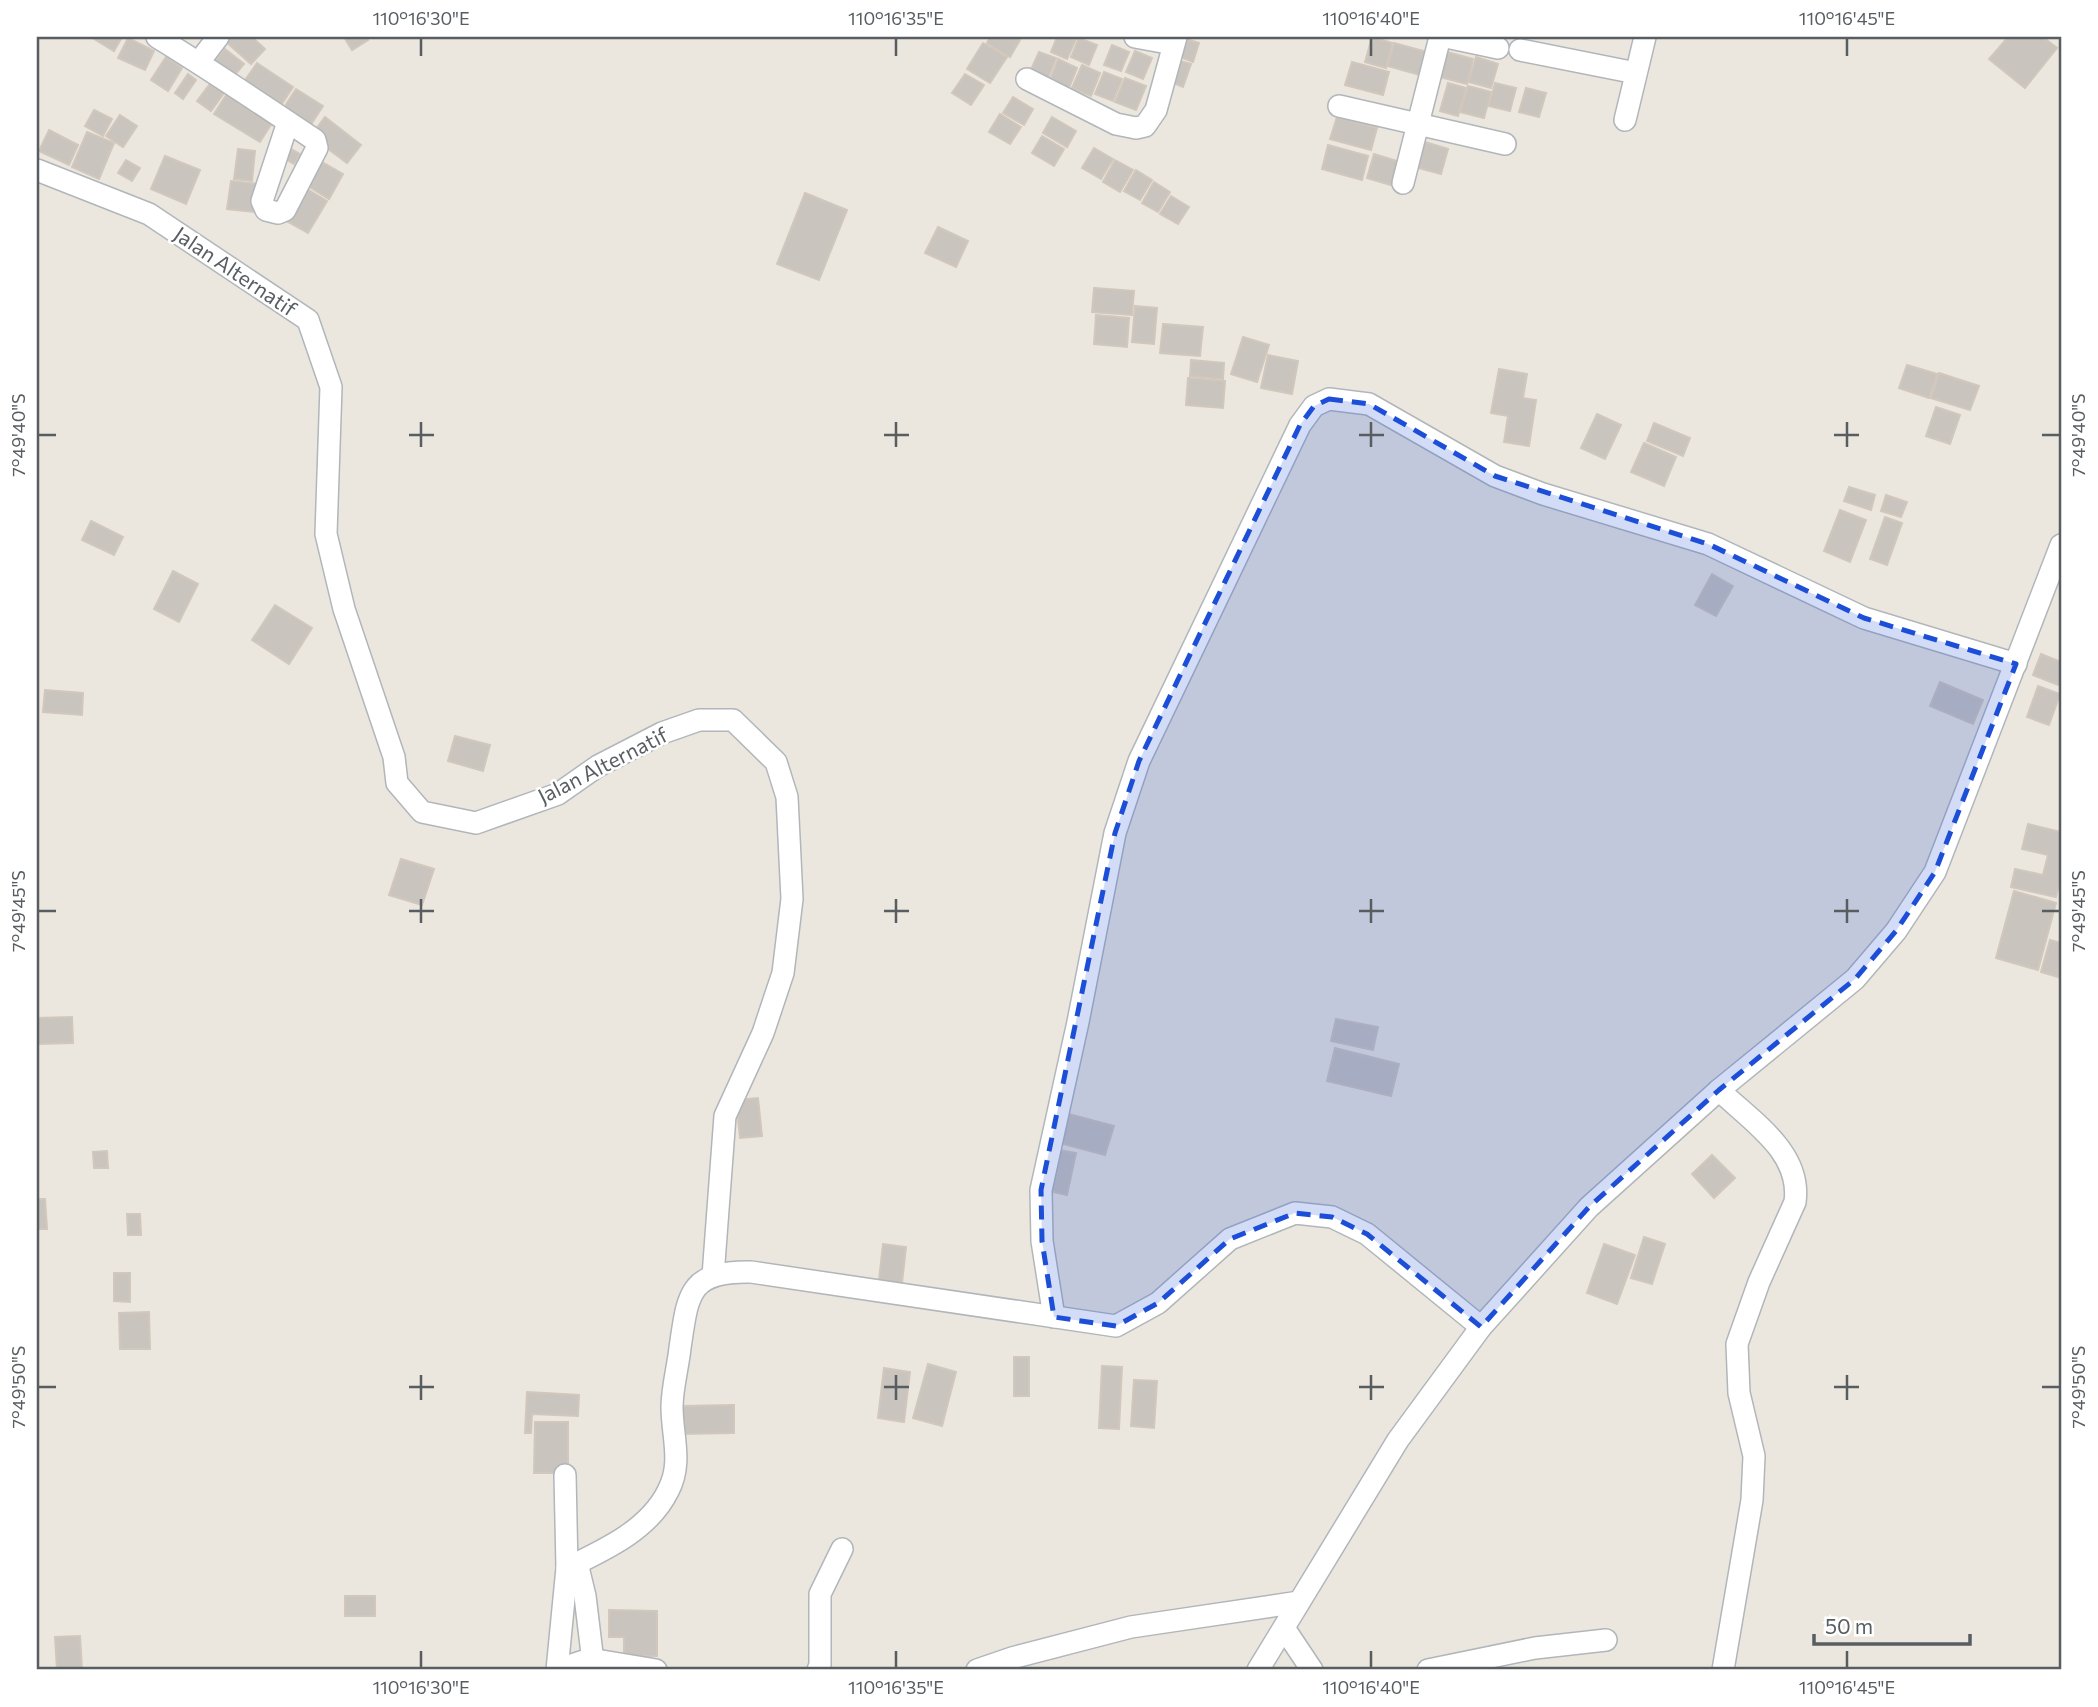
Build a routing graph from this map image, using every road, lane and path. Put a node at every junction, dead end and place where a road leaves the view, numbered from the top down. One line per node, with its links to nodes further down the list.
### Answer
1 (158, 37): 10 (street)
2 (218, 37): 10 (street)
3 (1135, 37): 7 (street)
4 (1440, 37): 16 (street)
5 (1446, 37): 8 (street)
6 (1646, 37): 11 (street)
7 (1174, 41): 12 (street)
8 (1498, 48)
9 (1520, 50): 11 (street)
10 (199, 62): 15 (street)
11 (1636, 73): 14 (street)
12 (1027, 79)
13 (1339, 106): 16 (street)
14 (1625, 120)
15 (288, 122)
16 (1418, 124): 17 (street); 19 (street)
17 (1505, 144)
18 (37, 170): 23 (street, Jalan Alternatif)
19 (1403, 183)
20 (2061, 545): 21 (street)
21 (2016, 664): 22 (street); 24 (street)
22 (1719, 1090): 25 (street); 42 (street)
23 (713, 1276): 24 (street); 28 (street)
24 (1054, 1317): 25 (street)
25 (1481, 1327): 29 (street)
26 (565, 1475): 28 (street)
27 (842, 1549): 36 (street)
28 (572, 1565): 33 (street); 34 (street)
29 (1299, 1602): 30 (street); 37 (street)
30 (1284, 1628): 38 (street); 39 (street)
31 (1606, 1640): 32 (street)
32 (1535, 1648): 40 (street); 41 (street)
33 (592, 1665): 34 (street); 35 (street)
34 (557, 1670)
35 (656, 1670)
36 (818, 1670)
37 (977, 1670)
38 (1258, 1670)
39 (1312, 1670)
40 (1428, 1670)
41 (1504, 1670)
42 (1723, 1670)

